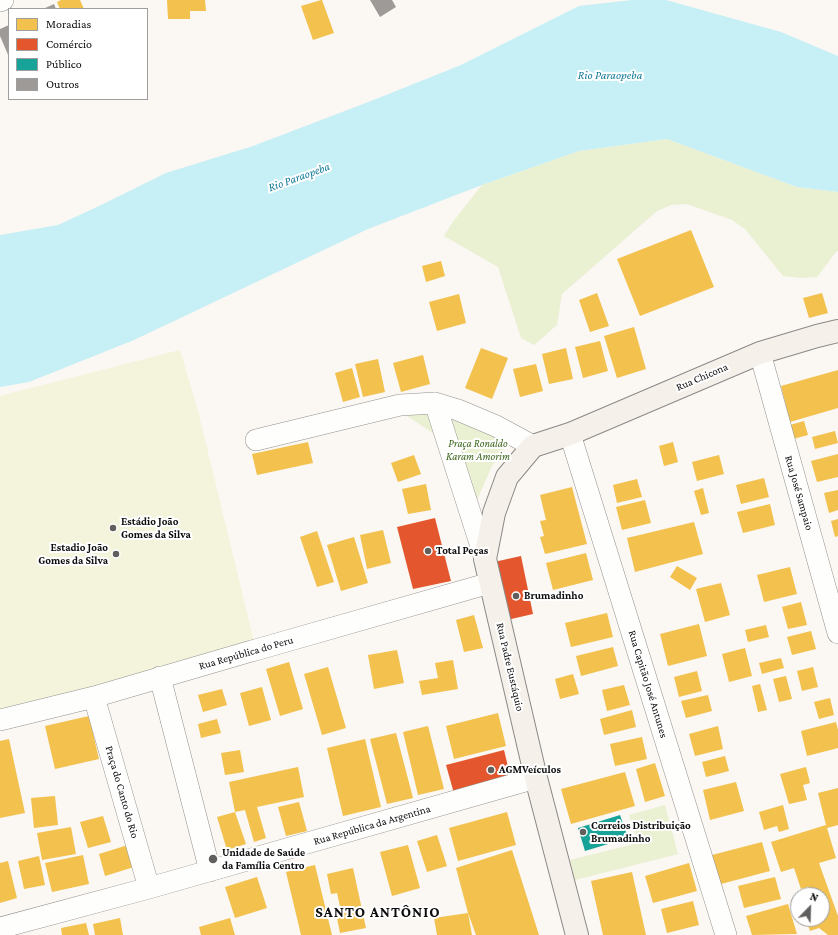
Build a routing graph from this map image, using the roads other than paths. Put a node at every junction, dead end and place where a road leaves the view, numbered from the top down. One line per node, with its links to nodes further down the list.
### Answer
1 (838, 331): 2 (main road, Rua Chicona)
2 (760, 353): 4 (main road, Rua Chicona); 9 (street, Rua José Sampaio)
3 (435, 403): 5 (street); 6 (street); 7 (street)
4 (570, 434): 6 (main road); 18 (street, Rua Capitão José Antunes)
5 (256, 440)
6 (533, 446): 7 (main road, Rua Padre Eustáquio)
7 (485, 559): 8 (main road, Rua Padre Eustáquio)
8 (490, 583): 10 (street, Rua República do Peru); 13 (main road, Rua Padre Eustáquio)
9 (838, 633)
10 (160, 677): 11 (street, Rua República do Peru); 14 (street)
11 (94, 697): 12 (street, Rua República do Peru); 15 (street, Praça do Canto do Rio)
12 (0, 720)
13 (536, 778): 14 (street, Rua República da Argentina); 17 (main road, Rua Padre Eustáquio)
14 (210, 871): 15 (street, Rua República da Argentina)
15 (149, 888): 16 (street, Rua República da Argentina)
16 (0, 928)
17 (577, 935)
18 (726, 935)

